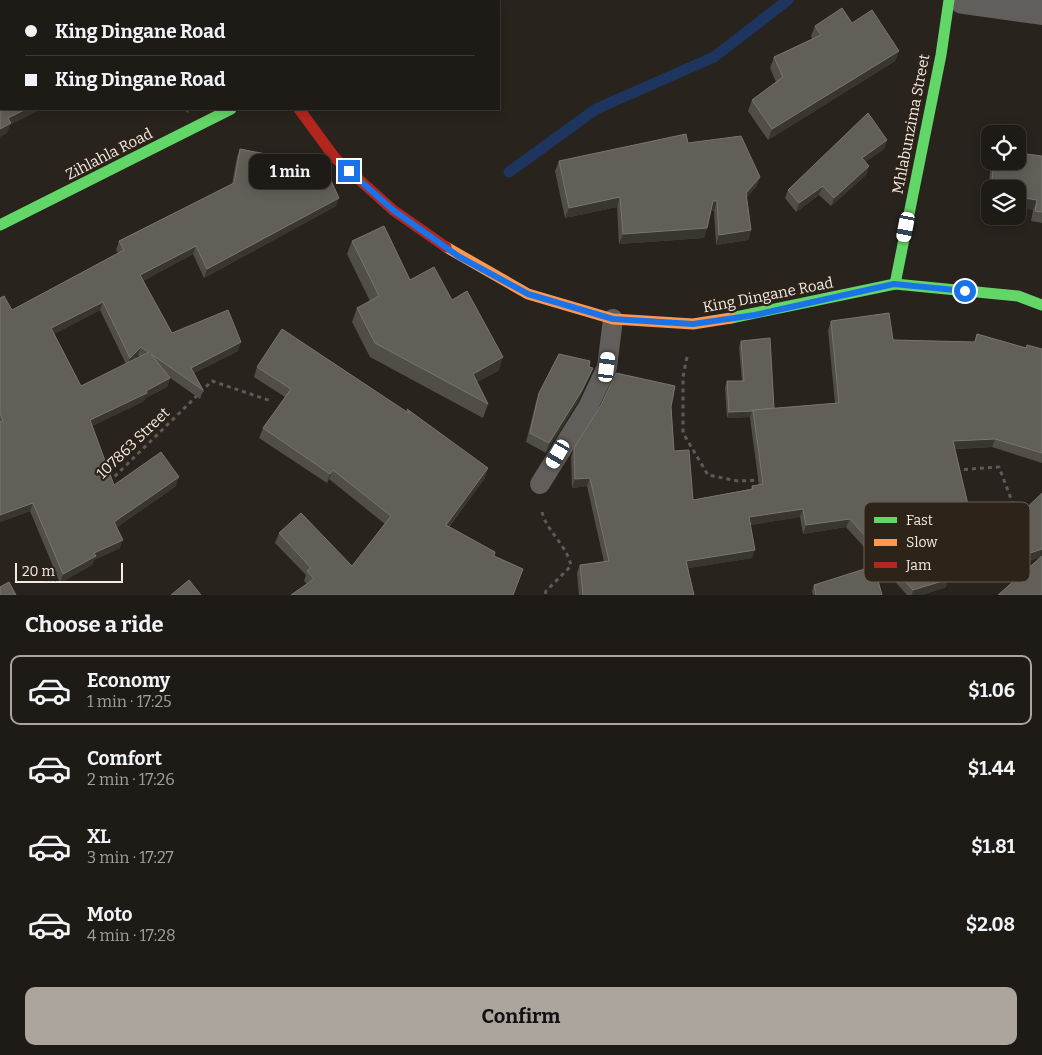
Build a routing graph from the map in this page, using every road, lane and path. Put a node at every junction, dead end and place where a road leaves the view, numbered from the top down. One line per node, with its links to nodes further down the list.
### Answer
1 (949, 0): 7 (street, Mhlabunzima Street)
2 (963, 0): 3 (street)
3 (1042, 11)
4 (229, 110): 6 (street, Zihlahla Road)
5 (300, 110): 9 (street, King Dingane Road)
6 (0, 225)
7 (894, 284): 8 (street, King Dingane Road); 10 (street, King Dingane Road)
8 (1042, 305)
9 (613, 319): 10 (street, King Dingane Road); 14 (lane)
10 (693, 324): 13 (path)
11 (271, 401): 15 (path, 107863 Street)
12 (950, 470): 16 (path)
13 (767, 479)
14 (540, 484): 17 (path)
15 (102, 489)
16 (1012, 502)
17 (546, 595)

